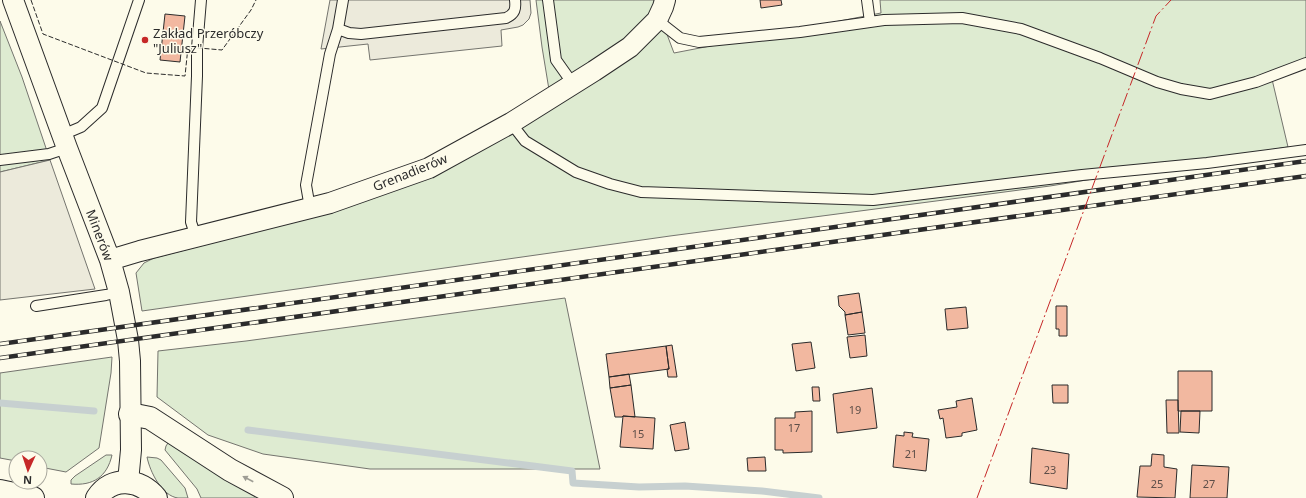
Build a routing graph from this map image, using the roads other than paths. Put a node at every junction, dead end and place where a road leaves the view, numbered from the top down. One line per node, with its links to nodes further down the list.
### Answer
1 (13, 0): 15 (street, Minerów)
2 (139, 0): 15 (lane)
3 (201, 0): 19 (lane)
4 (343, 0): 11 (lane)
5 (515, 0): 11 (lane)
6 (548, 0): 13 (lane)
7 (665, 0): 9 (street, Grenadierów)
8 (867, 0): 10 (lane)
9 (657, 20): 10 (lane); 13 (street, Grenadierów)
10 (870, 22): 12 (lane)
11 (338, 30): 18 (lane)
12 (1306, 63)
13 (573, 84): 14 (street, Grenadierów)
14 (511, 123): 16 (lane); 18 (street, Grenadierów)
15 (65, 141): 17 (lane); 20 (street, Minerów)
16 (1306, 150)
17 (0, 160)
18 (310, 208): 19 (street, Grenadierów)
19 (196, 237): 20 (street, Grenadierów)
20 (110, 260): 21 (street, Minerów)
21 (119, 292): 22 (lane); 23 (street, Minerów)
22 (36, 306)
23 (130, 414): 24 (street, Minerów); 29 (street, one-way to 23)
24 (128, 482): 27 (street); 28 (street)
25 (0, 491): 26 (street)
26 (33, 498)
27 (98, 498)
28 (156, 498)
29 (282, 498)

